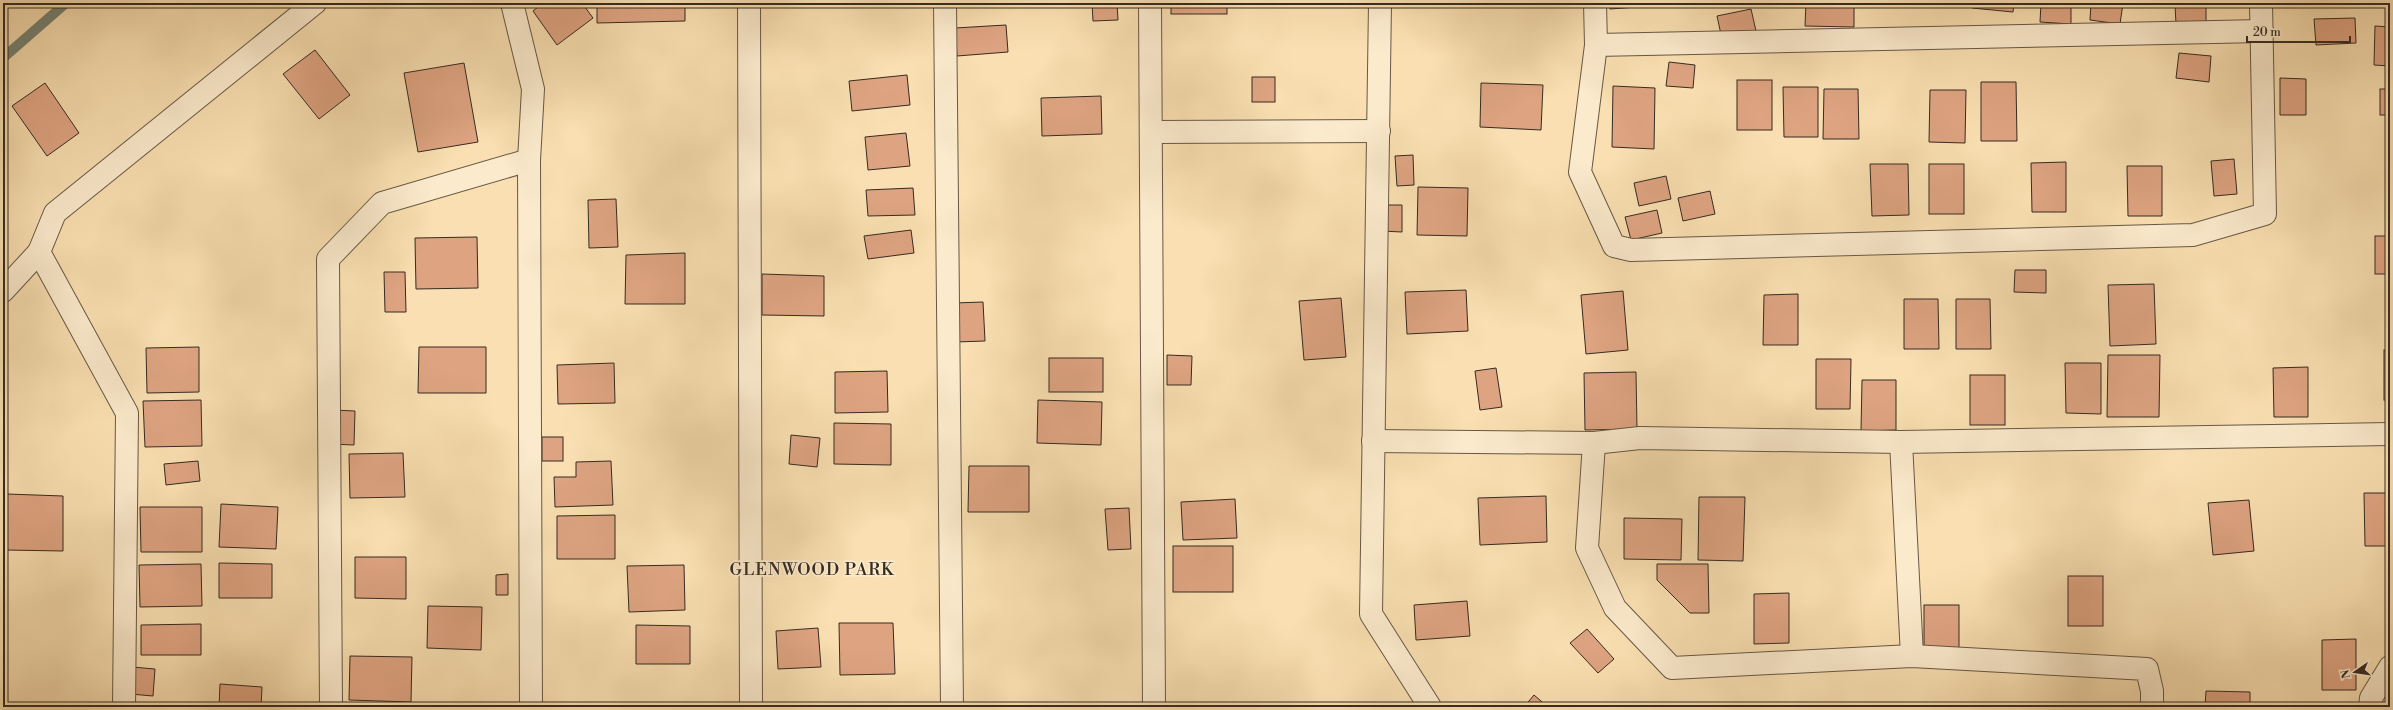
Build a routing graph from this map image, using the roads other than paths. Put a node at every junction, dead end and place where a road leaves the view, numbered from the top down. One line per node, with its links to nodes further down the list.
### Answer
1 (315, 3): 14 (street)
2 (512, 3): 13 (street)
3 (749, 3): 25 (street)
4 (945, 3): 26 (street)
5 (1150, 3): 12 (street)
6 (1380, 3): 11 (street)
7 (1595, 3): 10 (street)
8 (2261, 3): 9 (street)
9 (2262, 31): 10 (street); 10 (street)
10 (1596, 45)
11 (1379, 131): 12 (street); 17 (street)
12 (1152, 132): 27 (street)
13 (529, 160): 23 (street); 24 (street)
14 (39, 252): 15 (street); 22 (street)
15 (3, 291)
16 (2390, 434): 18 (street)
17 (1373, 441): 19 (street); 28 (street)
18 (1901, 442): 19 (street); 20 (street)
19 (1594, 443): 20 (street)
20 (1912, 656): 29 (street)
21 (2390, 667): 30 (street)
22 (124, 707)
23 (331, 707)
24 (531, 707)
25 (751, 707)
26 (952, 707)
27 (1154, 707)
28 (1430, 707)
29 (2152, 707)
30 (2370, 707)

